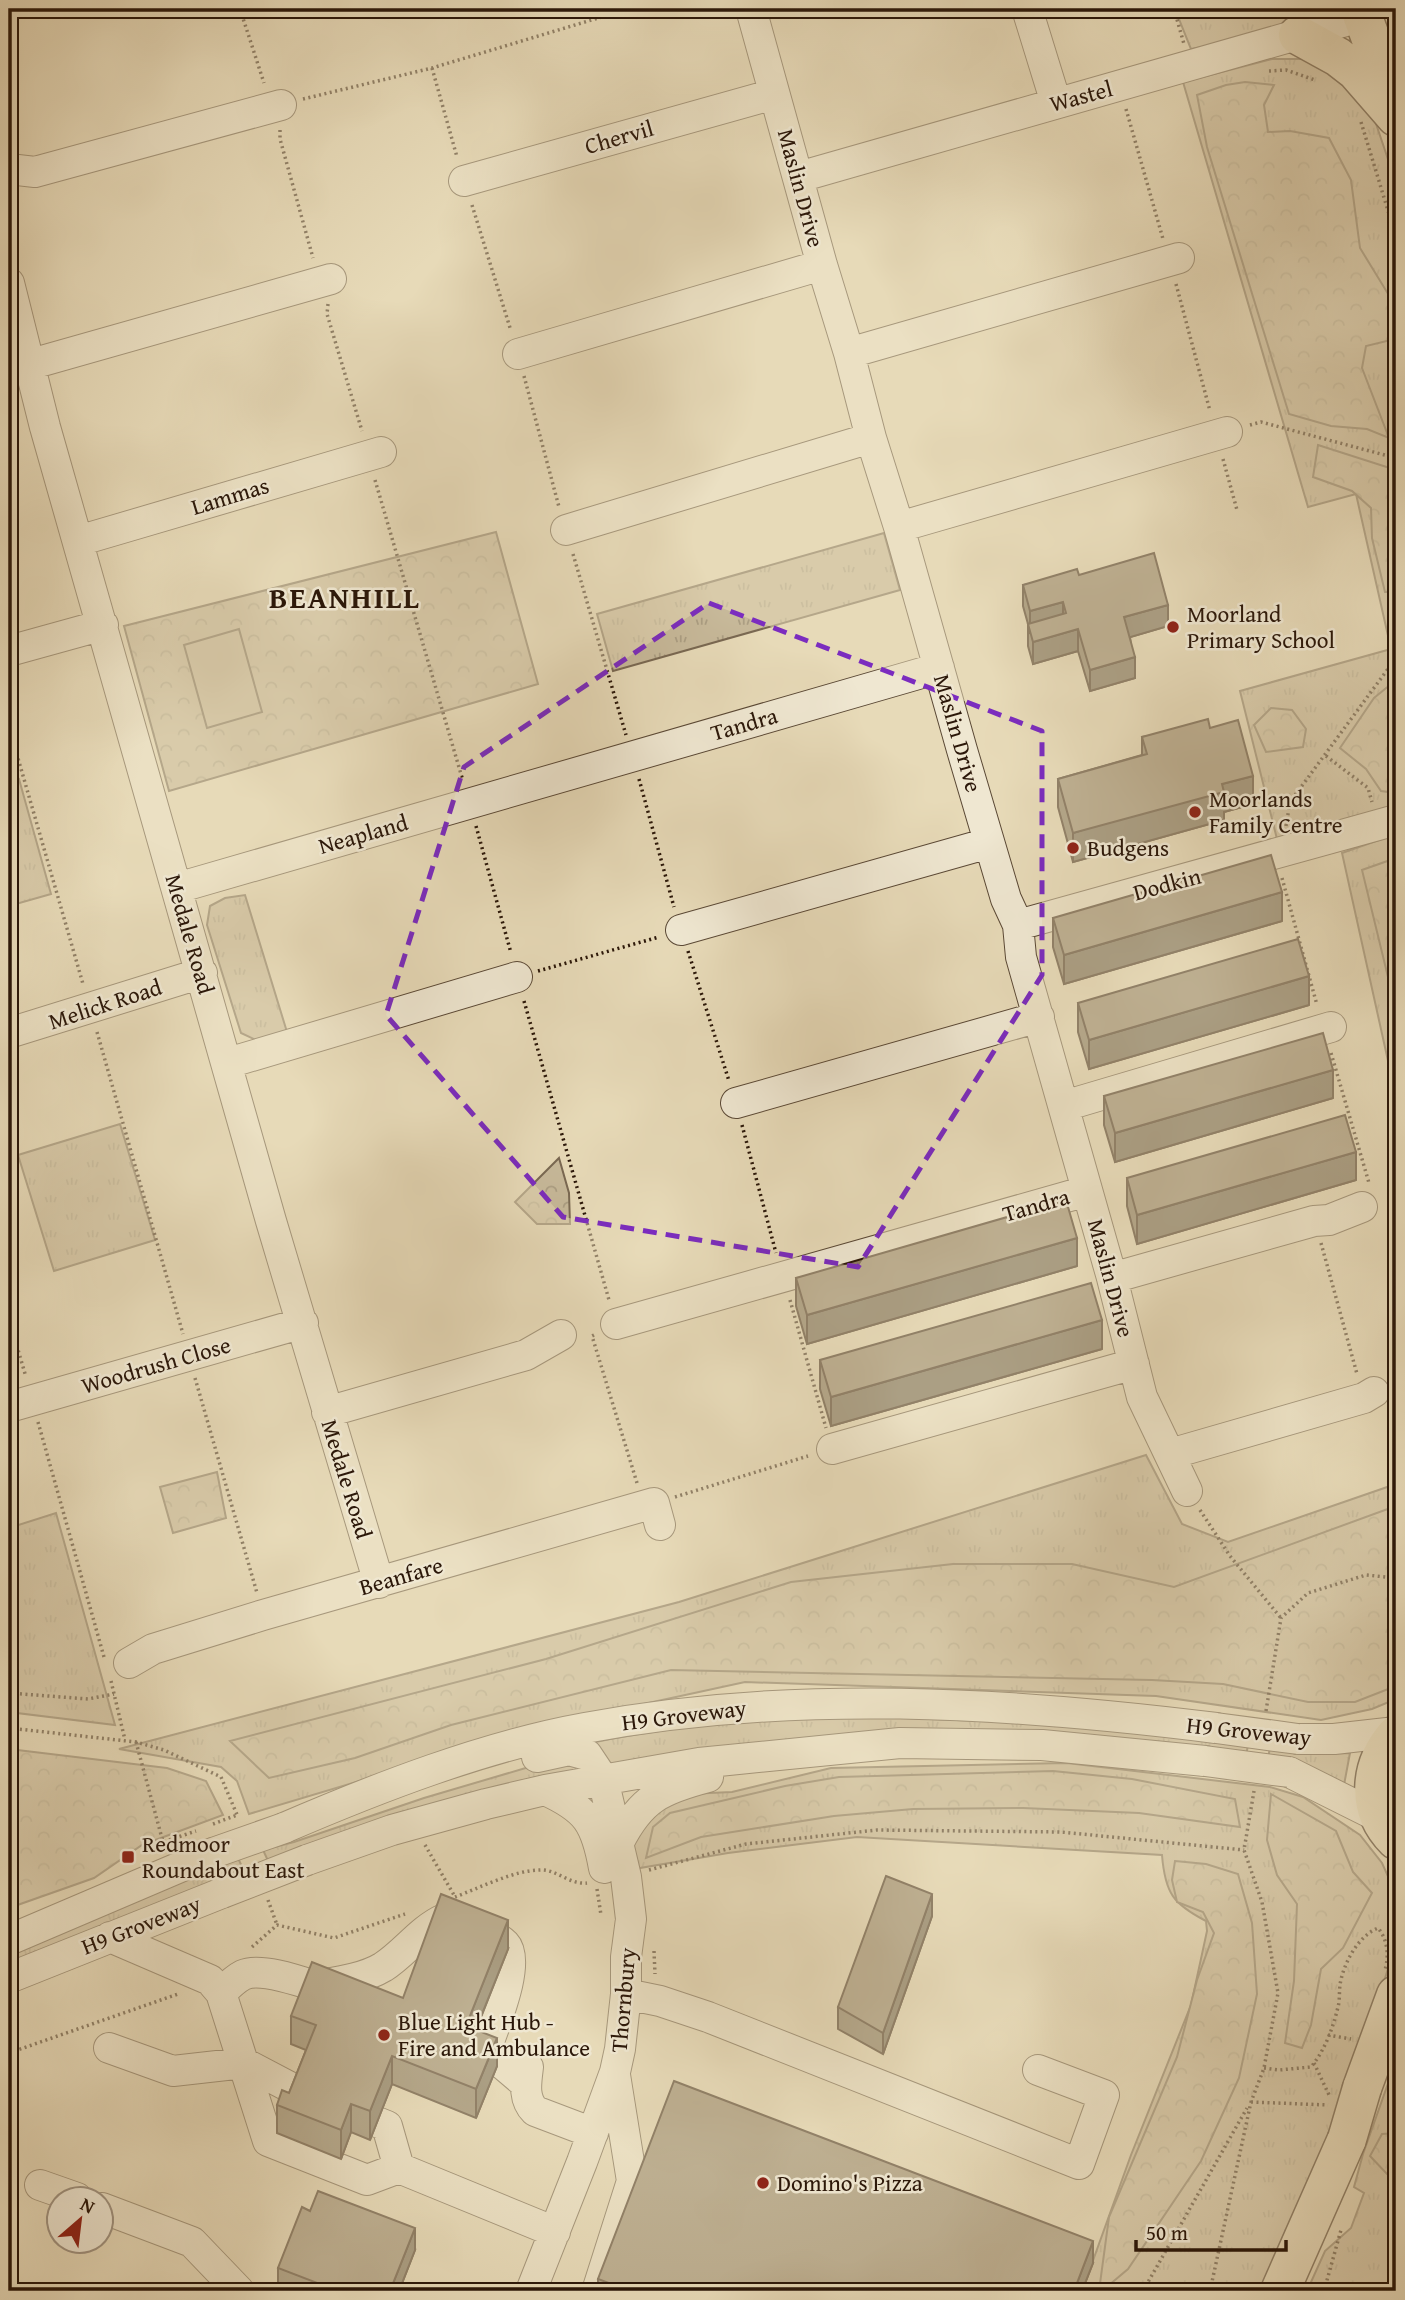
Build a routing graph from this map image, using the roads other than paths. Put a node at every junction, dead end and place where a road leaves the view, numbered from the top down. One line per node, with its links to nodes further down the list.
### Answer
1 (751, 9): 6 (street, Maslin Drive)
2 (1027, 9): 7 (street)
3 (1361, 12): 4 (street, Wastel); 5 (main road)
4 (1298, 36): 7 (street, Wastel); 10 (main road)
5 (1387, 66): 9 (main road)
6 (774, 94): 12 (street, Maslin Drive); 13 (street, Chervil)
7 (1056, 103): 12 (street, Wastel)
8 (281, 105): 11 (street)
9 (1396, 107)
10 (1378, 118)
11 (9, 169)
12 (799, 177): 15 (street, Maslin Drive)
13 (464, 181)
14 (1174, 259): 18 (street)
15 (822, 265): 18 (street, Maslin Drive); 19 (street)
16 (331, 279): 20 (street)
17 (9, 283): 20 (street, Medale Road)
18 (849, 353): 22 (street, Maslin Drive)
19 (517, 354)
20 (29, 365): 26 (street, Medale Road)
21 (1222, 433): 24 (street)
22 (871, 438): 24 (street, Maslin Drive); 25 (street)
23 (381, 452): 26 (street, Lammas)
24 (899, 527): 29 (street, Maslin Drive)
25 (566, 530)
26 (78, 541): 27 (street, Medale Road)
27 (103, 625): 28 (street); 33 (street, Medale Road)
28 (9, 651)
29 (939, 668): 30 (street, Tandra); 32 (street, Maslin Drive)
30 (550, 782): 33 (street, Neapland)
31 (1396, 820): 34 (street, Dodkin)
32 (989, 843): 34 (street, Maslin Drive); 35 (street)
33 (177, 888): 36 (street, Medale Road)
34 (1018, 925): 38 (street, Maslin Drive)
35 (681, 930)
36 (202, 973): 40 (street, Melick Road); 41 (street, Medale Road)
37 (517, 977): 41 (street)
38 (1039, 1017): 42 (street); 43 (street, Maslin Drive)
39 (1331, 1027): 43 (street)
40 (9, 1033)
41 (228, 1063): 47 (street, Medale Road)
42 (736, 1103)
43 (1064, 1105): 44 (street, Maslin Drive)
44 (1087, 1191): 46 (street, Maslin Drive); 48 (street, Tandra)
45 (1362, 1207): 46 (street)
46 (1112, 1278): 50 (street, Maslin Drive)
47 (303, 1323): 52 (street, Woodrush Close); 53 (street, Medale Road)
48 (616, 1324)
49 (561, 1335): 53 (street)
50 (1134, 1364): 54 (street); 55 (street, Maslin Drive)
51 (1369, 1395): 55 (street)
52 (20, 1404)
53 (327, 1412): 58 (street, Medale Road)
54 (832, 1449)
55 (1170, 1454): 56 (street, Maslin Drive)
56 (1187, 1491)
57 (654, 1506): 58 (street, Beanfare)
58 (379, 1583): 59 (street, Beanfare)
59 (118, 1666)
60 (1396, 1733): 62 (street, H9 Groveway, bridge); 65 (main road)
61 (835, 1749): 63 (street, H9 Groveway); 65 (street, H9 Groveway, bridge); 66 (street)
62 (449, 1765): 63 (street); 68 (street, H9 Groveway, bridge)
63 (603, 1779): 64 (street, H9 Groveway); 66 (street, Thornbury)
64 (545, 1790): 67 (street, H9 Groveway, bridge); 69 (street)
65 (1388, 1829)
66 (619, 1842): 69 (street, Thornbury)
67 (110, 1937): 71 (street, H9 Groveway); 73 (street)
68 (9, 1940)
69 (626, 1957): 74 (street, Thornbury)
70 (1392, 1977): 92 (main road)
71 (9, 1978)
72 (313, 1986): 73 (street); 75 (street); 82 (street)
73 (221, 1993): 77 (street)
74 (626, 1994): 78 (street); 79 (street, Thornbury)
75 (366, 2003)
76 (109, 2048): 77 (street)
77 (244, 2063): 80 (street); 83 (street)
78 (1038, 2070)
79 (615, 2072): 82 (street, Thornbury); 84 (street)
80 (301, 2093)
81 (377, 2122): 83 (street)
82 (592, 2136): 84 (street); 88 (street, Thornbury)
83 (399, 2168): 88 (street)
84 (632, 2181): 91 (street)
85 (40, 2185): 86 (street)
86 (46, 2187)
87 (116, 2213): 89 (street)
88 (555, 2232): 90 (street, Thornbury)
89 (239, 2291)
90 (531, 2291)
91 (597, 2291)
92 (1280, 2291)

